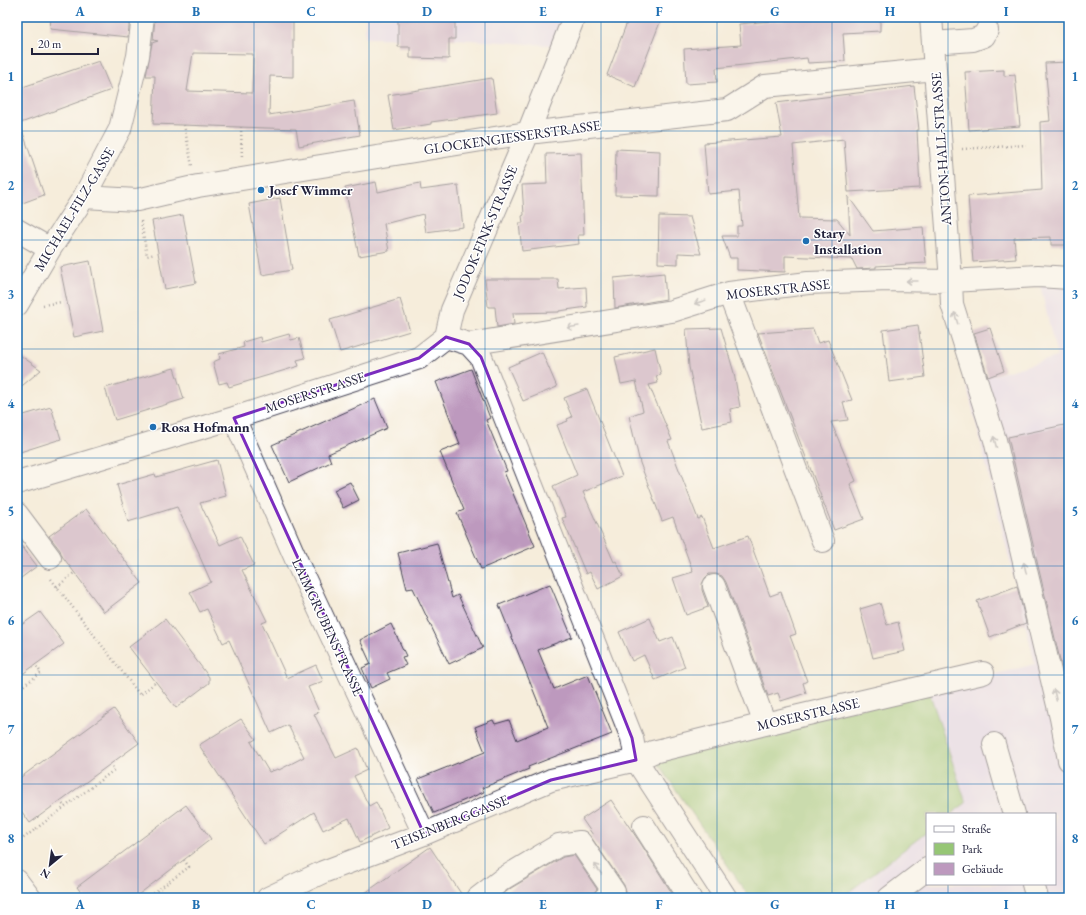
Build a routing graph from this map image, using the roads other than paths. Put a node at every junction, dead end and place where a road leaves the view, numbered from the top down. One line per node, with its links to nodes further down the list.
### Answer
1 (143, 17): 8 (street, MICHAEL-FILZ-GASSE)
2 (574, 17): 7 (street, JODOK-FINK-STRASSE)
3 (931, 17): 5 (street, ANTON-HALL-STRASSE)
4 (987, 30): 5 (street)
5 (933, 43): 6 (street, ANTON-HALL-STRASSE)
6 (935, 69): 7 (street, GLOCKENGIESSERSTRASSE); 12 (street, ANTON-HALL-STRASSE)
7 (528, 133): 8 (street, GLOCKENGIESSERSTRASSE); 15 (street, JODOK-FINK-STRASSE)
8 (84, 197): 10 (street, MICHAEL-FILZ-GASSE)
9 (17, 230): 10 (street)
10 (50, 249): 14 (street, MICHAEL-FILZ-GASSE)
11 (1069, 278): 12 (street, MOSERSTRASSE)
12 (951, 281): 13 (street, MOSERSTRASSE, one-way to 13); 27 (street, ANTON-HALL-STRASSE, one-way to 12)
13 (729, 292): 16 (street, MOSERSTRASSE, one-way to 16); 20 (street)
14 (26, 305)
15 (446, 337): 16 (street, MOSERSTRASSE); 17 (street, MOSERSTRASSE)
16 (469, 344): 26 (street)
17 (234, 418): 18 (street, MOSERSTRASSE); 30 (street, LAIMGRUBENSTRASSE)
18 (17, 483)
19 (17, 514): 21 (street)
20 (823, 541)
21 (49, 566)
22 (714, 586): 24 (street)
23 (983, 673): 24 (street, MOSERSTRASSE)
24 (765, 724): 26 (street, MOSERSTRASSE)
25 (994, 744): 28 (street)
26 (636, 760): 30 (street, TEISENBERGGASSE); 34 (street)
27 (1069, 760)
28 (1014, 813)
29 (644, 826): 39 (street)
30 (424, 834): 36 (street, TEISENBERGGASSE)
31 (926, 870): 40 (street)
32 (17, 881): 35 (street)
33 (1034, 885): 41 (street)
34 (719, 896)
35 (30, 898)
36 (268, 898)
37 (478, 898): 38 (street, one-way to 37)
38 (605, 898)
39 (690, 898)
40 (889, 898)
41 (1037, 898)

